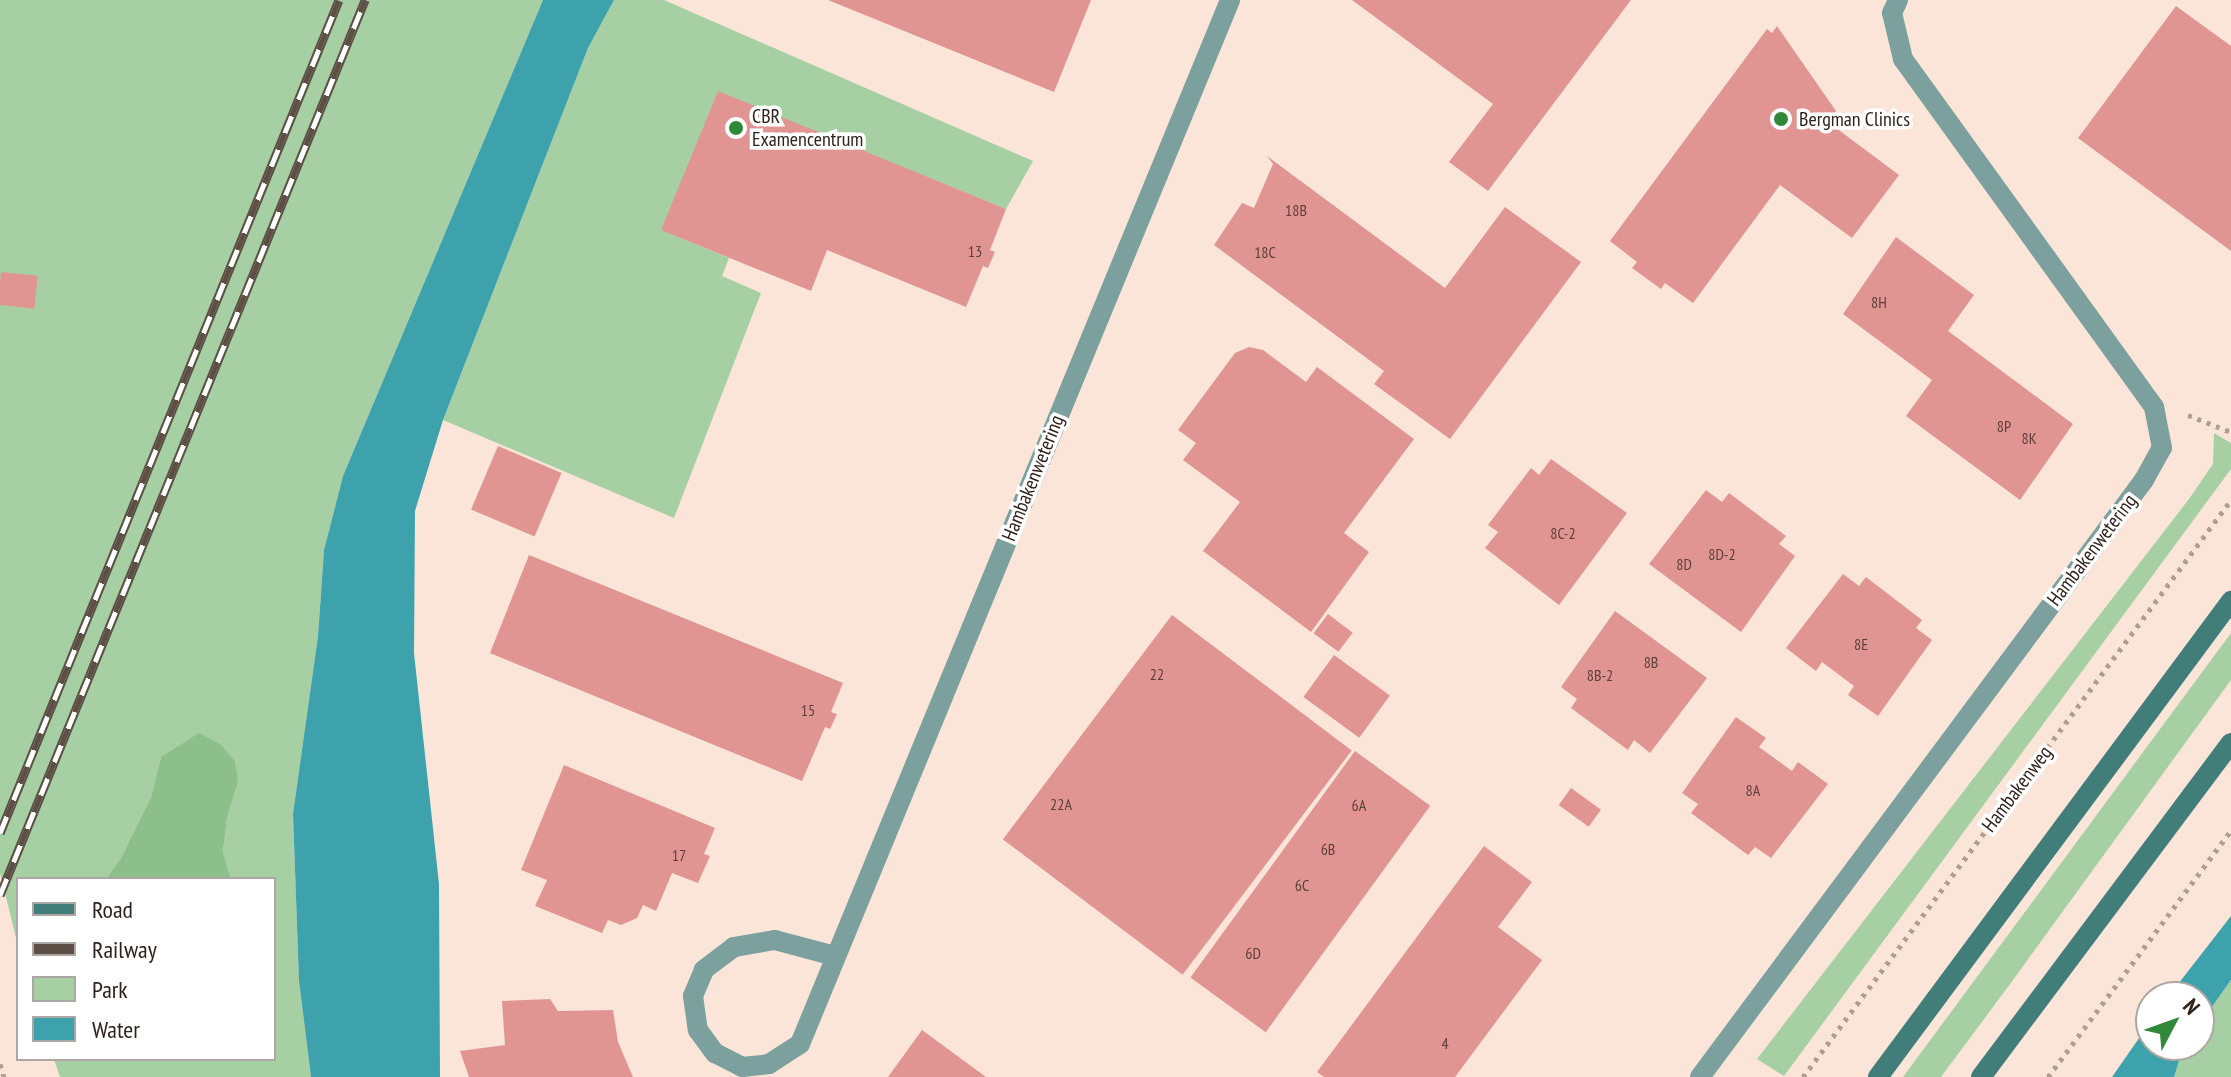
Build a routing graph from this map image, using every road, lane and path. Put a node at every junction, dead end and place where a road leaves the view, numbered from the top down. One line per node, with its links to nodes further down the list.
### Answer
1 (1230, 0): 9 (street, Hambakenwetering)
2 (1898, 0): 3 (street, Hambakenwetering)
3 (2154, 407): 4 (path); 12 (street, Hambakenwetering)
4 (2231, 432)
5 (2231, 500): 13 (path, Hambakenweg)
6 (2231, 601): 14 (main road)
7 (2231, 743): 15 (main road)
8 (2231, 831): 16 (path)
9 (835, 956): 9 (street, Hambakenwetering)
10 (0, 1064): 11 (path)
11 (4, 1077)
12 (1700, 1077)
13 (1803, 1077)
14 (1878, 1077)
15 (1981, 1077)
16 (2048, 1077)

